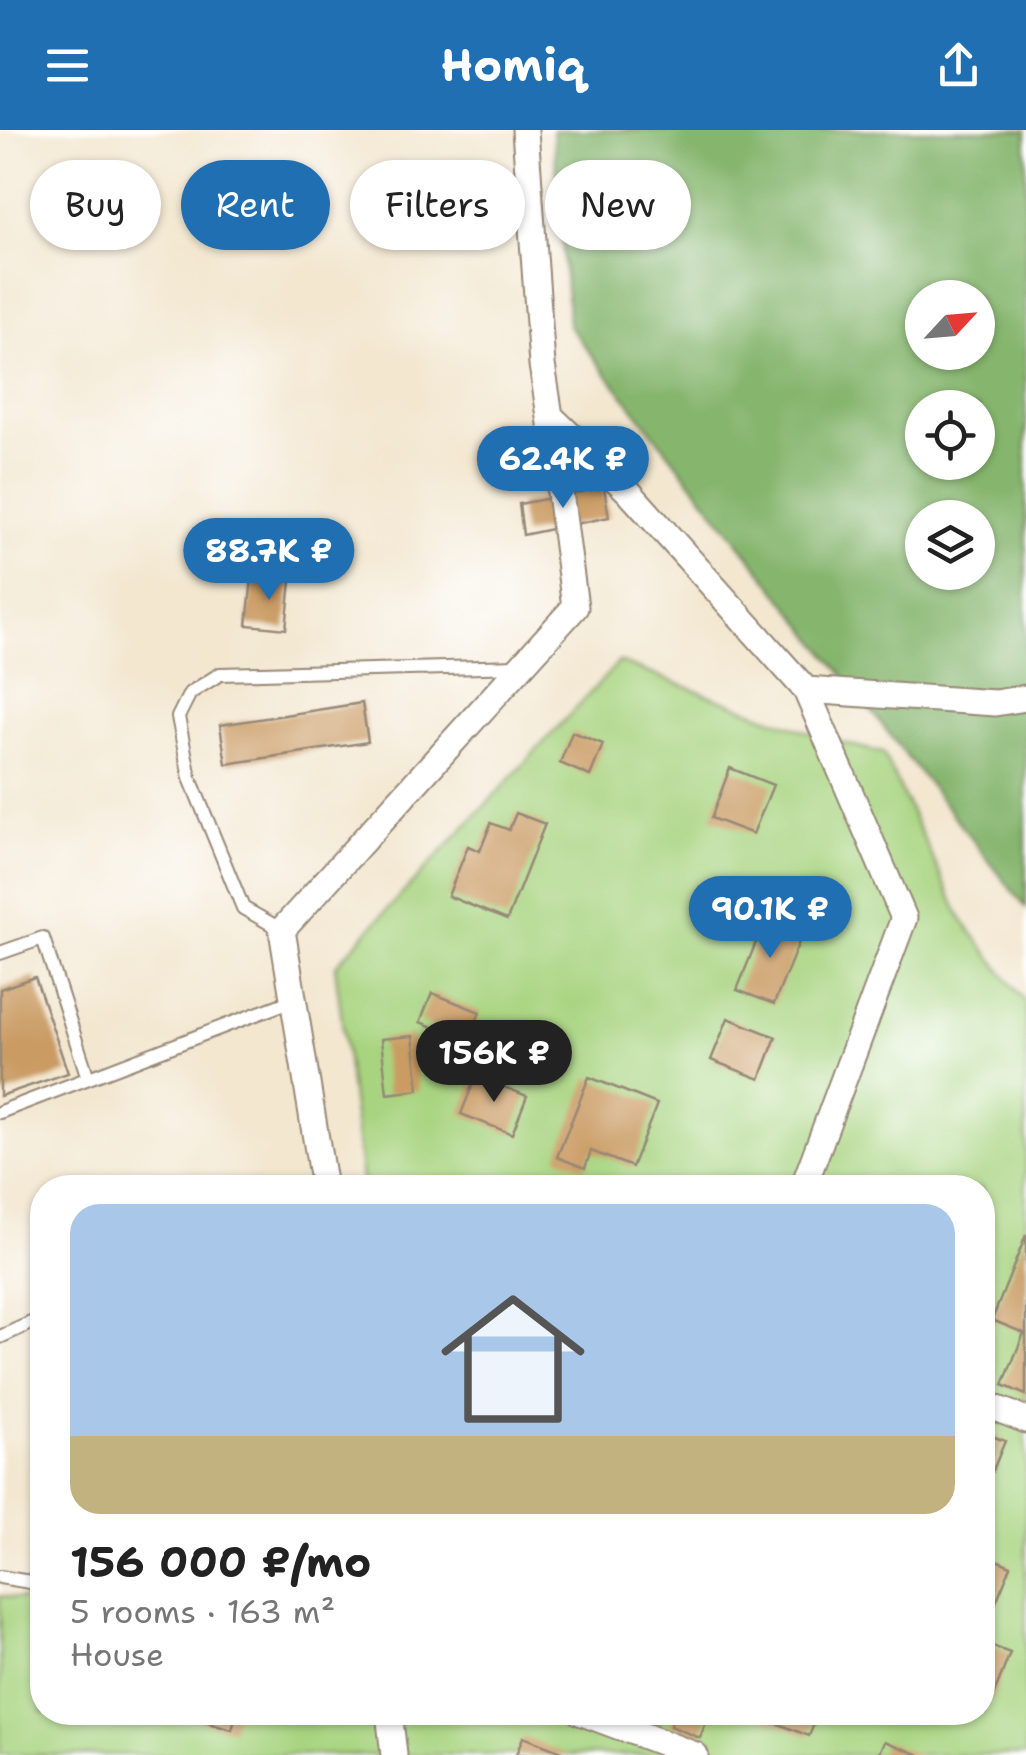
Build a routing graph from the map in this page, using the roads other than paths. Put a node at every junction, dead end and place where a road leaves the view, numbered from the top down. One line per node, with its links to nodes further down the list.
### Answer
1 (524, 130): 2 (street)
2 (550, 416): 3 (street); 4 (street)
3 (522, 666): 6 (street); 6 (lane)
4 (806, 690): 5 (street); 12 (street)
5 (1026, 698)
6 (282, 930): 8 (street)
7 (0, 953): 9 (lane)
8 (293, 1000): 9 (lane); 11 (street)
9 (88, 1078): 10 (lane)
10 (0, 1112)
11 (322, 1175)
12 (808, 1175)
13 (30, 1323): 14 (lane)
14 (0, 1337)
15 (995, 1407): 16 (street)
16 (1026, 1420)
17 (0, 1577): 18 (lane)
18 (30, 1582)
19 (391, 1725): 21 (street)
20 (615, 1725): 22 (street)
21 (394, 1755)
22 (695, 1755)

